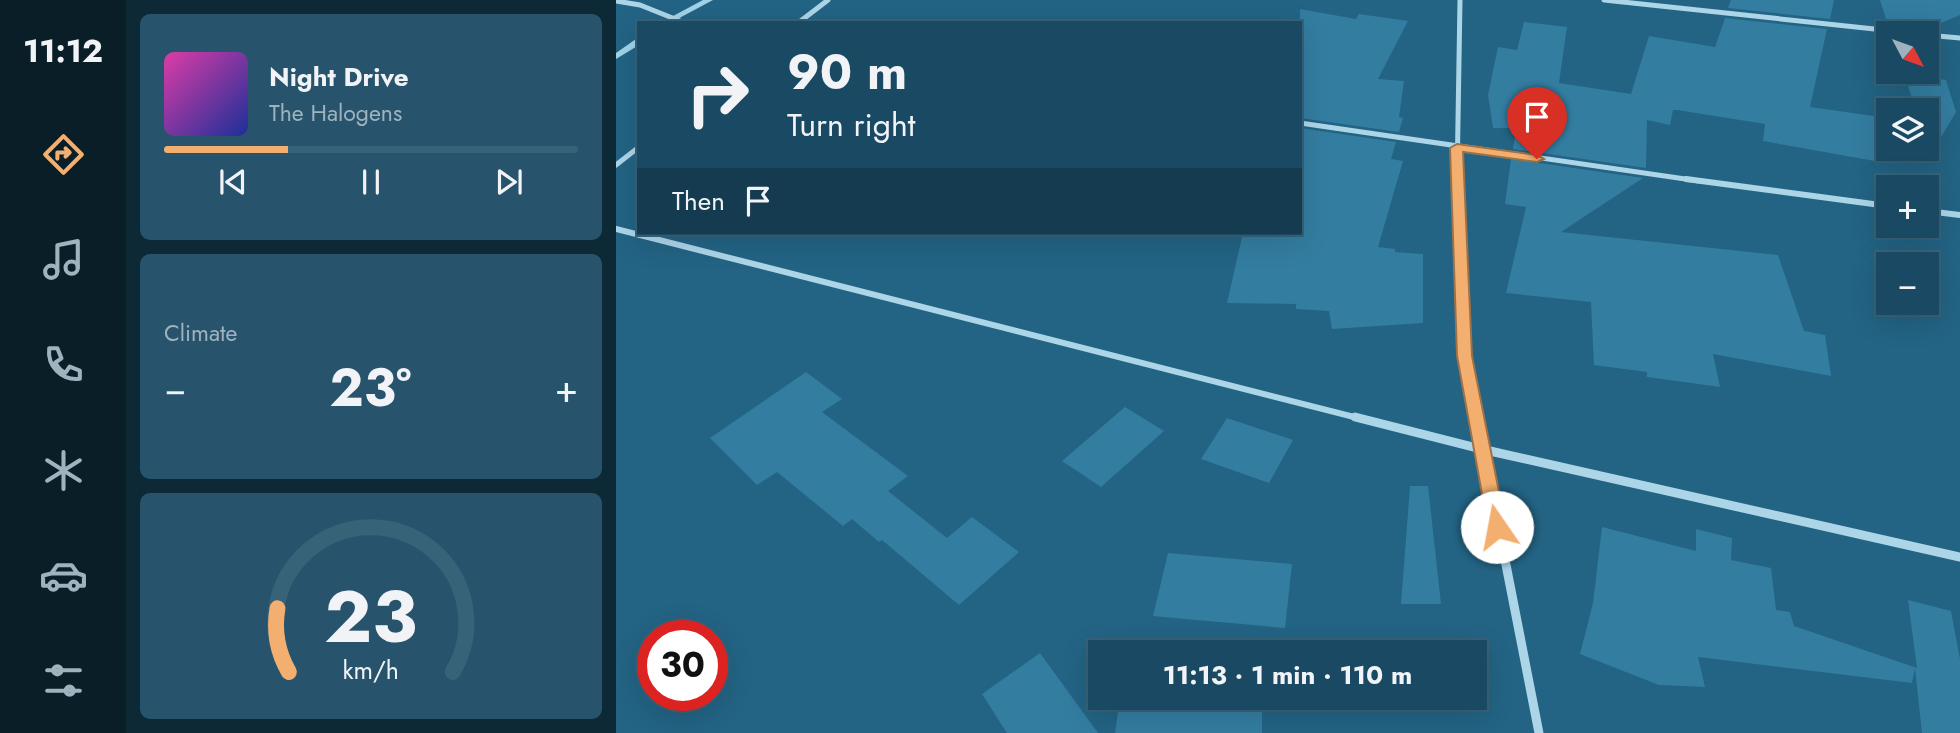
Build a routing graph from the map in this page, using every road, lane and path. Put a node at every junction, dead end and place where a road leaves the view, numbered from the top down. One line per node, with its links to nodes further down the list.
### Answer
1 (828, 0): 6 (street)
2 (1460, 0): 11 (street)
3 (1604, 0): 7 (street)
4 (616, 1): 5 (street)
5 (680, 21)
6 (801, 21)
7 (1876, 29)
8 (1939, 36): 9 (street)
9 (1960, 38)
10 (1302, 123): 11 (street)
11 (1457, 148): 14 (street); 20 (street)
12 (637, 149): 13 (street)
13 (616, 165)
14 (1876, 204)
15 (1939, 212): 16 (street)
16 (1960, 215)
17 (616, 229): 18 (street)
18 (637, 234)
19 (640, 235): 20 (street)
20 (1481, 449): 21 (street); 22 (street)
21 (1960, 557)
22 (1539, 733)

